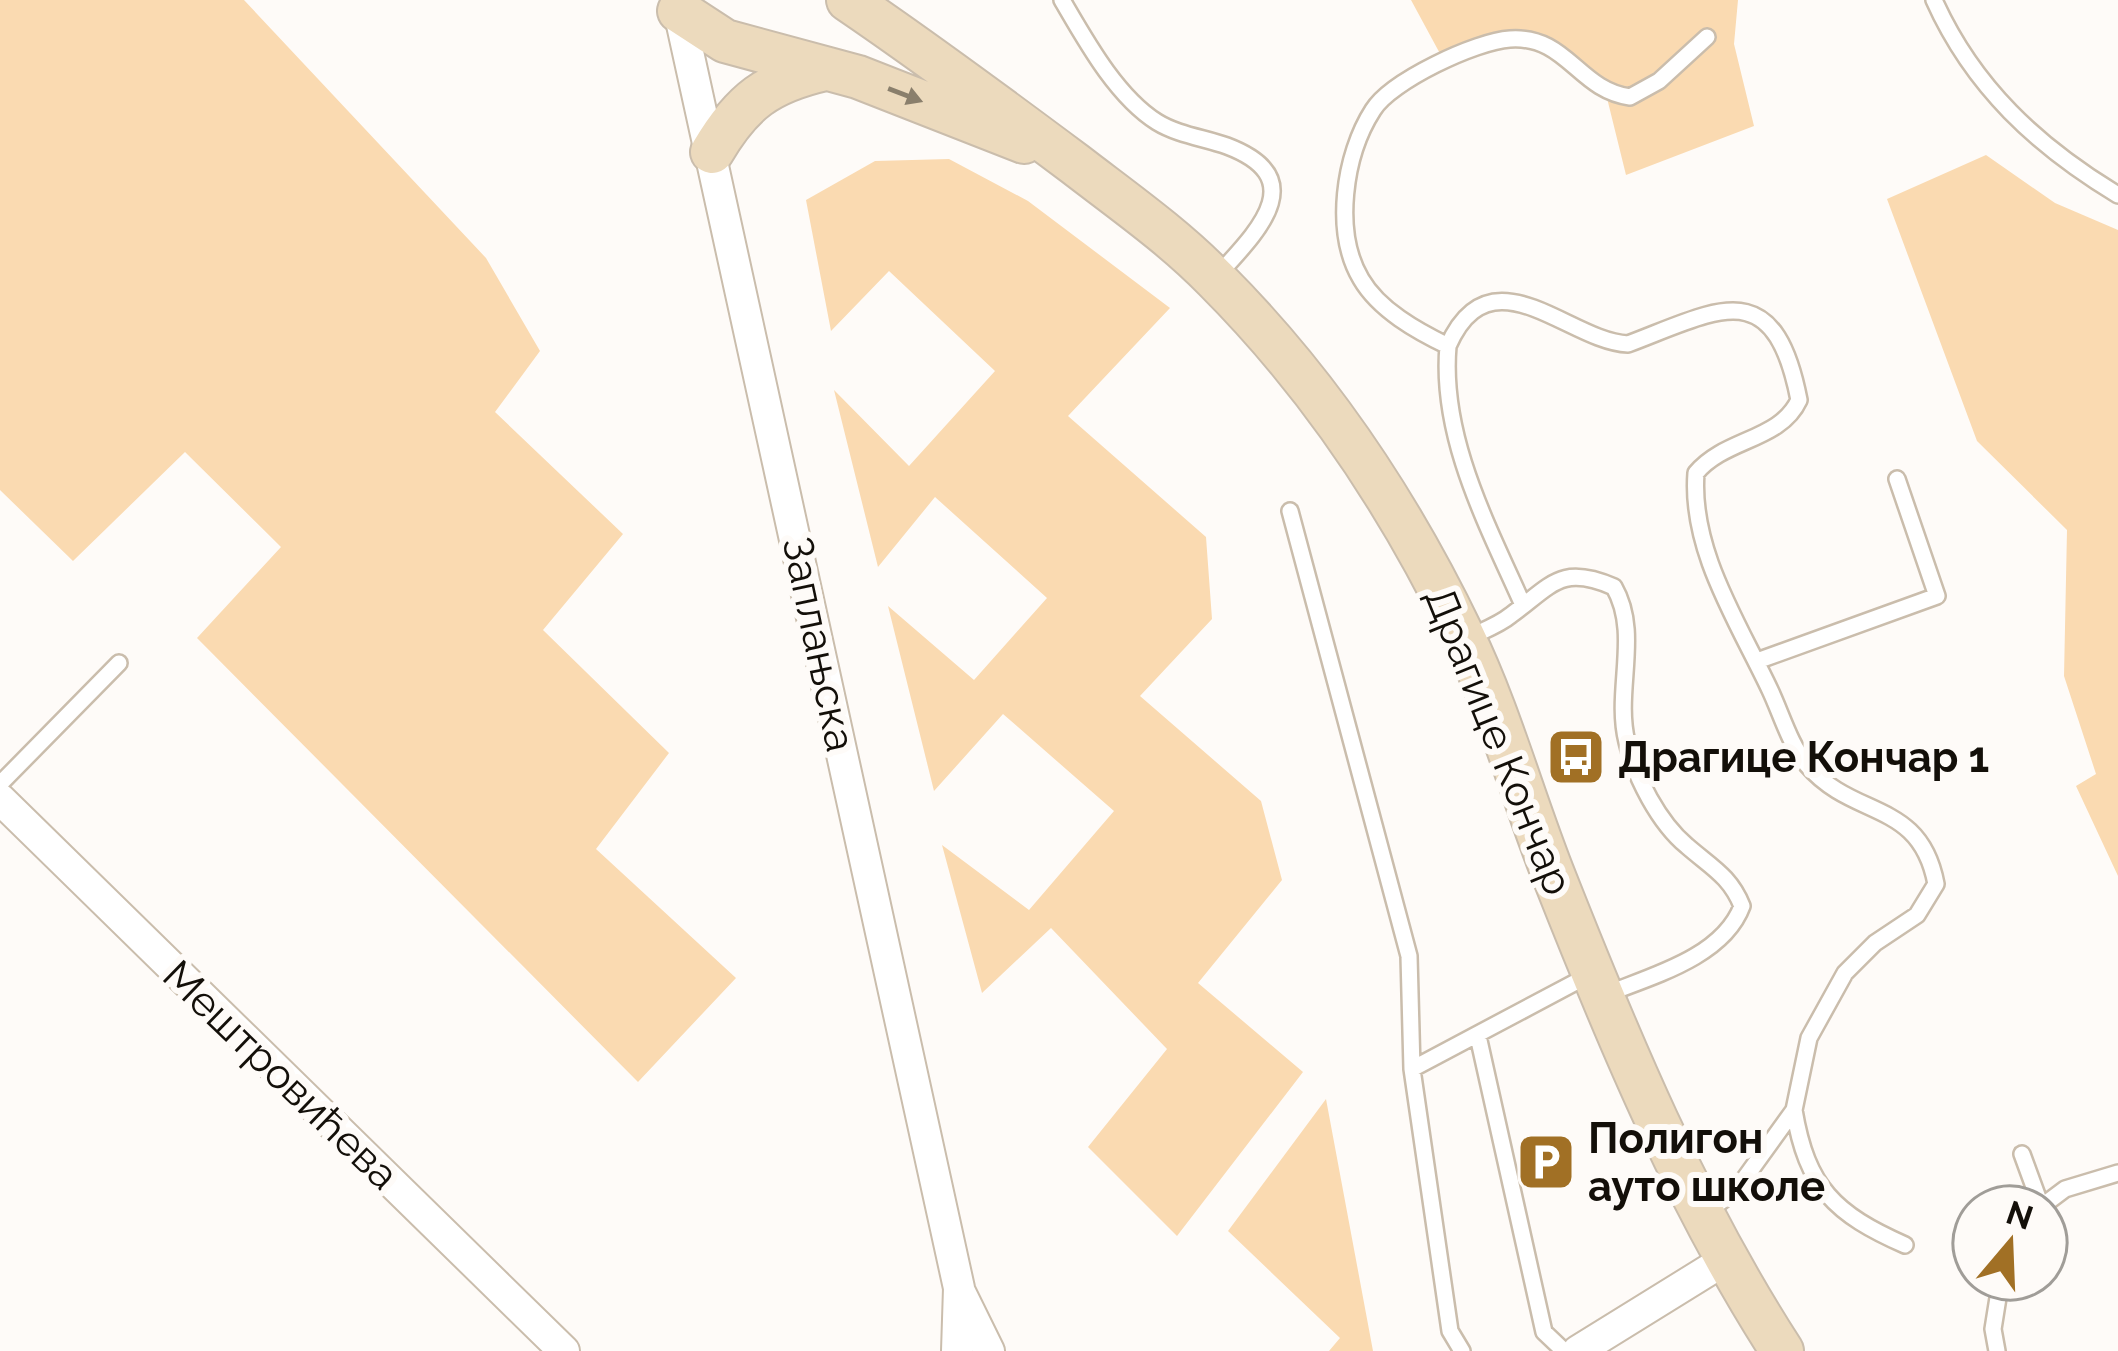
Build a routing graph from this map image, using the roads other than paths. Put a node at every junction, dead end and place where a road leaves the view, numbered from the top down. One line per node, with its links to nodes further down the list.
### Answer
1 (848, 0): 7 (main road, Драгице Кончар)
2 (1062, 0): 10 (lane)
3 (1934, 0): 9 (lane)
4 (683, 4): 6 (main road, Драгице Кончар); 8 (street, Заплањска)
5 (1707, 37): 11 (lane)
6 (828, 68): 7 (main road, Драгице Кончар, one-way to 7); 8 (main road)
7 (1054, 148): 10 (main road, Драгице Кончар)
8 (712, 152): 31 (street, Заплањска)
9 (2118, 195)
10 (1215, 278): 15 (main road, Драгице Кончар)
11 (1448, 346): 14 (lane, Драгице Кончар); 16 (lane)
12 (1897, 479): 16 (lane)
13 (1290, 511): 22 (lane)
14 (1523, 605): 15 (lane); 20 (lane)
15 (1465, 639): 20 (main road, Драгице Кончар)
16 (1757, 661): 23 (lane)
17 (119, 663): 18 (lane)
18 (0, 784)
19 (0, 799): 33 (street, Мештровићева)
20 (1599, 984): 21 (lane); 28 (main road, Драгице Кончар)
21 (1478, 1036): 22 (lane); 37 (lane)
22 (1412, 1070): 36 (lane)
23 (1794, 1110): 28 (lane); 29 (lane)
24 (2022, 1154): 26 (lane)
25 (2118, 1173): 27 (lane)
26 (2033, 1183)
27 (2070, 1188)
28 (1703, 1215): 30 (main road, Драгице Кончар)
29 (1905, 1245)
30 (1725, 1260): 38 (street); 39 (main road, Драгице Кончар)
31 (958, 1288): 34 (street, Заплањска); 35 (street, Заплањска)
32 (1997, 1303): 40 (lane)
33 (564, 1351)
34 (957, 1351)
35 (989, 1351)
36 (1462, 1351)
37 (1564, 1351)
38 (1578, 1351)
39 (1782, 1351)
40 (1997, 1351)

